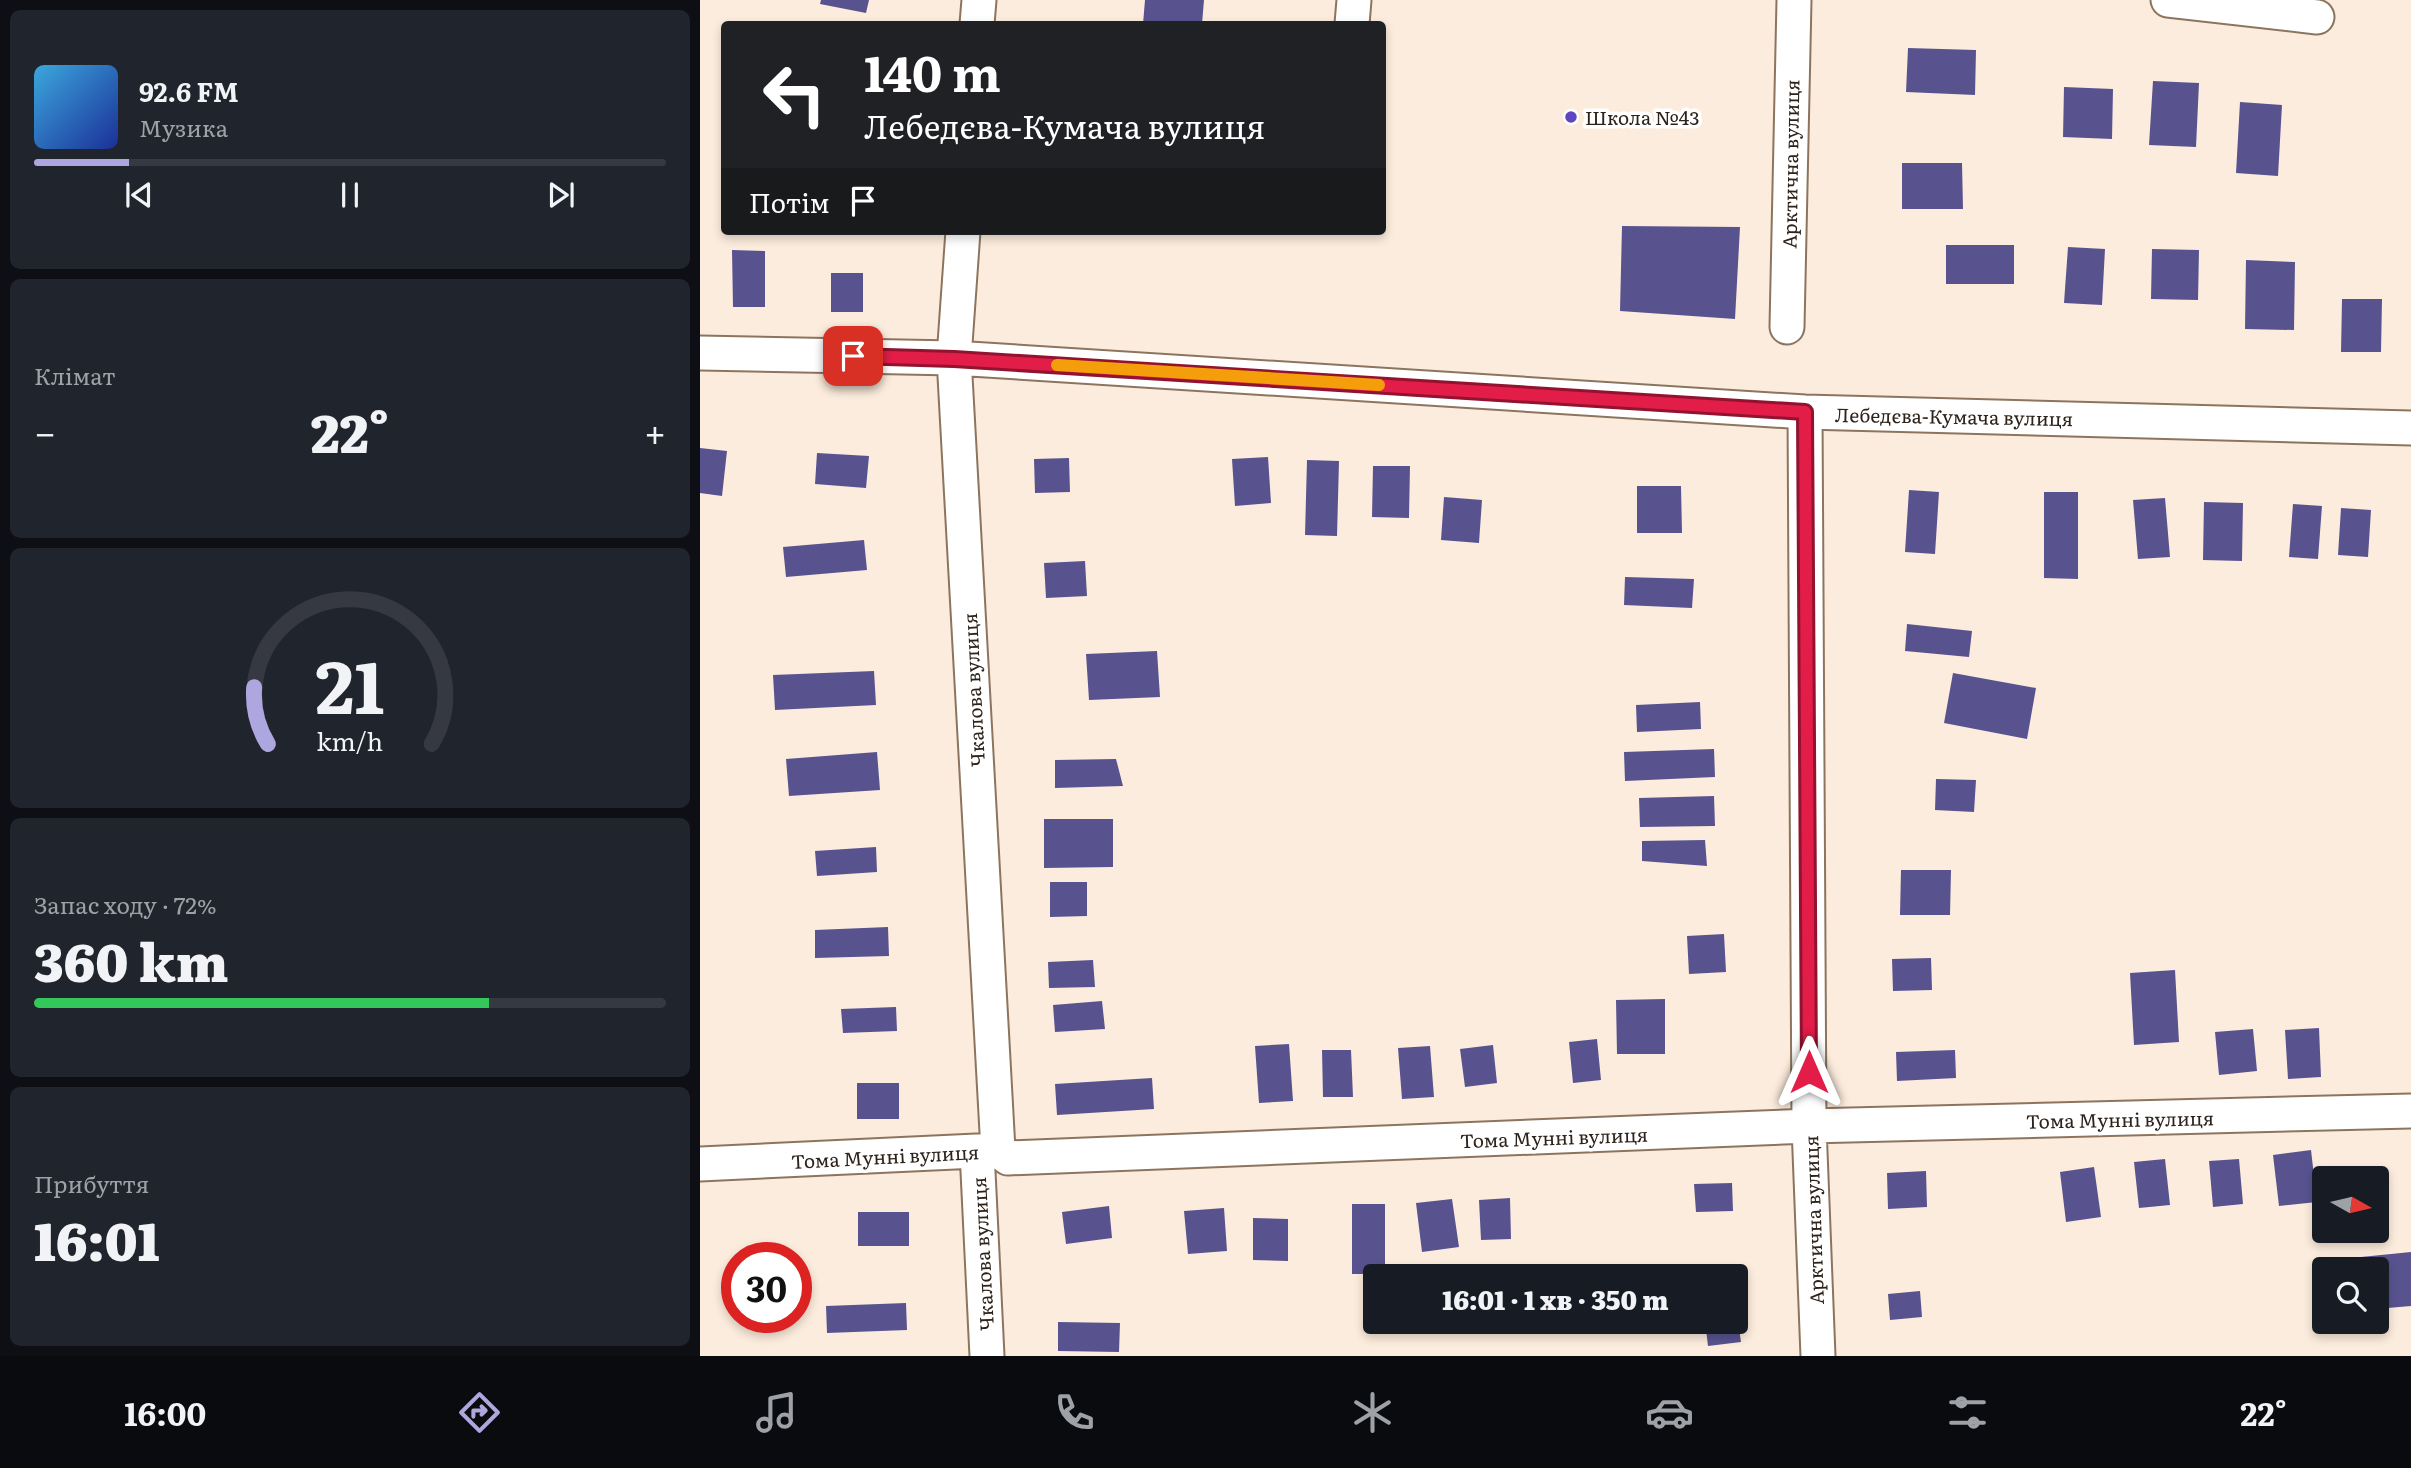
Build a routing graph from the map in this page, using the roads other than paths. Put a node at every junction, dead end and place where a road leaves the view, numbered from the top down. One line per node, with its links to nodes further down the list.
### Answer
1 (979, 0): 6 (street)
2 (1354, 0): 7 (street)
3 (1794, 0): 9 (street, Арктична вулиця)
4 (2168, 0): 5 (street)
5 (2317, 17)
6 (977, 21)
7 (1352, 21)
8 (963, 235): 11 (street, Чкалова вулиця)
9 (1787, 327)
10 (700, 353): 11 (street, Лебедєва-Кумача вулиця)
11 (954, 359): 12 (street, Лебедєва-Кумача вулиця); 16 (street, Чкалова вулиця)
12 (1805, 412): 13 (street, Лебедєва-Кумача вулиця); 15 (street, Арктична вулиця)
13 (2411, 428)
14 (2411, 1111): 15 (street, Тома Мунні вулиця)
15 (1809, 1126): 16 (street, Тома Мунні вулиця); 19 (street, Арктична вулиця)
16 (987, 1150): 17 (street, Тома Мунні вулиця); 18 (street, Чкалова вулиця)
17 (700, 1164)
18 (987, 1356)
19 (1818, 1356)

